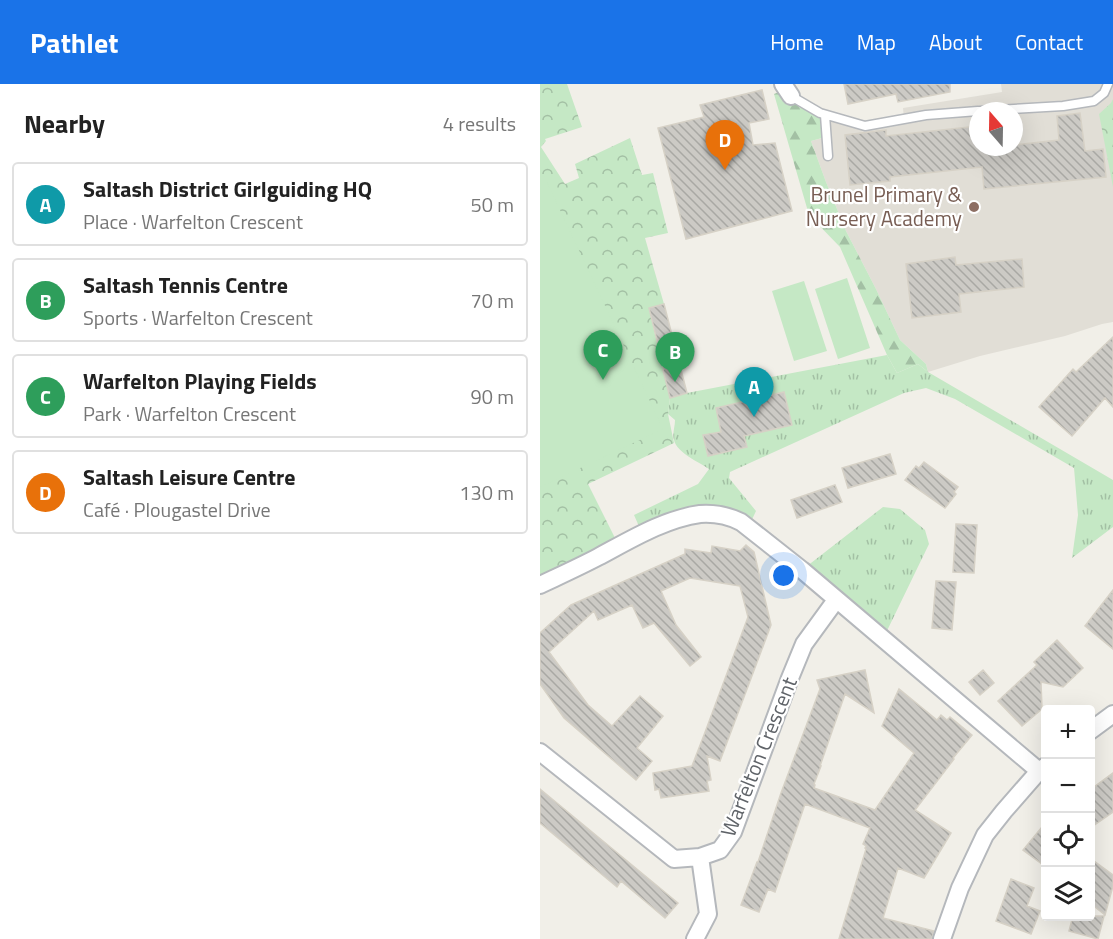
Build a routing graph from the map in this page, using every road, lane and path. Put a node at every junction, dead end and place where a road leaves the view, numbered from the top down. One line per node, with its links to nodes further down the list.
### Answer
1 (1108, 84): 3 (lane)
2 (787, 90): 5 (lane)
3 (1023, 108)
4 (969, 112): 5 (lane)
5 (825, 115): 6 (lane)
6 (828, 156)
7 (540, 585): 8 (street)
8 (836, 600): 12 (street); 14 (street, Warfelton Crescent)
9 (1113, 714): 10 (street)
10 (1095, 727)
11 (540, 752): 14 (street, Warfelton Crescent)
12 (1041, 767)
13 (1041, 769): 16 (street)
14 (700, 857): 15 (street)
15 (696, 939)
16 (942, 939)

